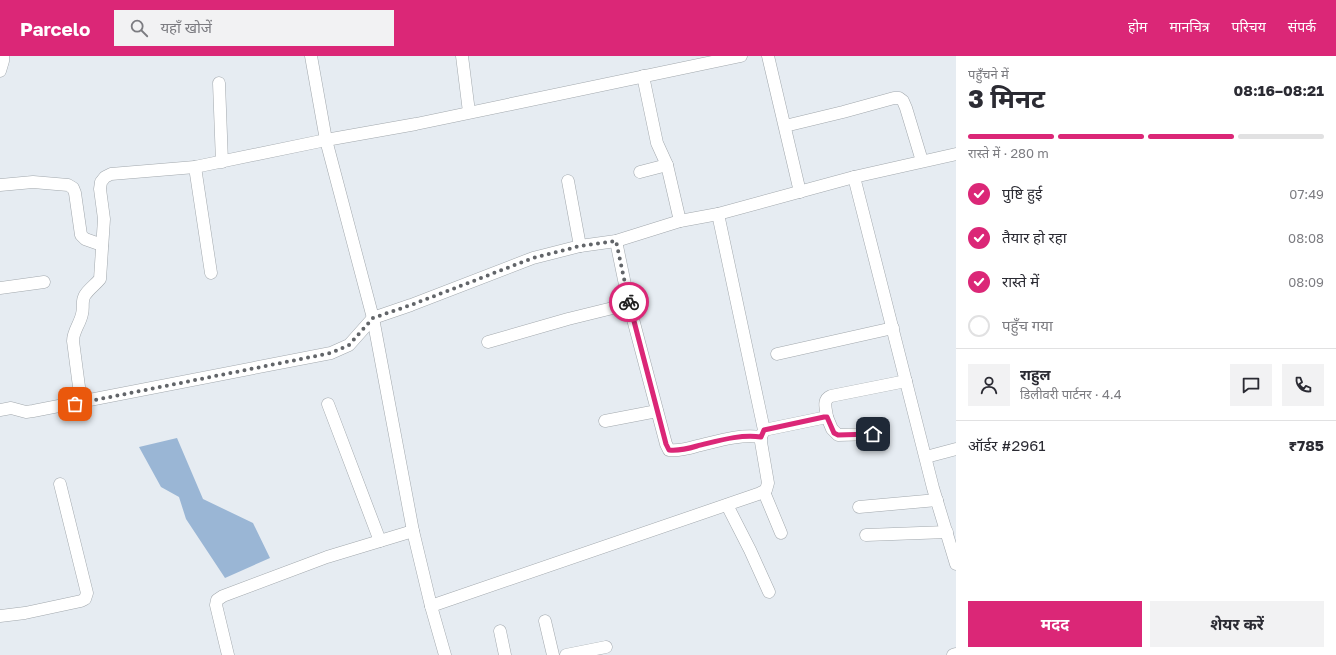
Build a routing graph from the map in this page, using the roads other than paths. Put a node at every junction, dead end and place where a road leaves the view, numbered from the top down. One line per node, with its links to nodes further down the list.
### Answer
1 (3, 56): 7 (street)
2 (311, 56): 12 (street)
3 (462, 56): 10 (street)
4 (741, 56): 6 (street)
5 (768, 56): 11 (street)
6 (703, 60): 8 (street)
7 (0, 71)
8 (643, 76): 10 (street); 16 (street)
9 (219, 83): 15 (street)
10 (469, 112): 12 (street)
11 (785, 126): 14 (street); 22 (street)
12 (326, 140): 15 (street); 32 (street)
13 (956, 154): 14 (street)
14 (922, 161): 19 (street)
15 (222, 162): 17 (street)
16 (666, 165): 18 (street); 24 (street)
17 (194, 167): 26 (street); 28 (street)
18 (640, 172)
19 (854, 178): 22 (street); 33 (street)
20 (568, 181): 27 (street)
21 (0, 186): 26 (street)
22 (800, 192): 23 (street)
23 (718, 214): 24 (street); 43 (street)
24 (680, 221): 25 (street)
25 (616, 241): 27 (street); 31 (street)
26 (102, 245): 37 (street)
27 (580, 246): 32 (street)
28 (211, 273)
29 (44, 282): 30 (street)
30 (0, 288)
31 (629, 304): 34 (street); 40 (street)
32 (373, 318): 37 (street); 52 (street)
33 (893, 328): 35 (street); 36 (street)
34 (488, 342)
35 (777, 354)
36 (906, 381): 41 (street); 46 (street)
37 (81, 402): 39 (street)
38 (328, 404): 56 (street)
39 (0, 410)
40 (657, 411): 42 (street); 43 (street)
41 (827, 417): 43 (street); 44 (street)
42 (605, 421)
43 (763, 434): 48 (street)
44 (873, 434)
45 (956, 449): 46 (street)
46 (926, 457): 49 (street)
47 (60, 484): 61 (street)
48 (764, 492): 50 (street); 54 (street)
49 (937, 500): 51 (street); 53 (street)
50 (728, 505): 59 (street); 60 (street)
51 (859, 507)
52 (413, 531): 56 (street); 60 (street)
53 (947, 532): 55 (street); 57 (street)
54 (781, 533)
55 (866, 535)
56 (380, 541): 67 (street)
57 (953, 545): 58 (street)
58 (956, 564)
59 (769, 592)
60 (431, 606): 68 (street)
61 (0, 616)
62 (546, 621): 70 (street)
63 (500, 631): 69 (street)
64 (606, 647): 65 (street)
65 (571, 654)
66 (956, 654): 71 (street)
67 (228, 655)
68 (445, 655)
69 (505, 655)
70 (553, 655)
71 (952, 655)

